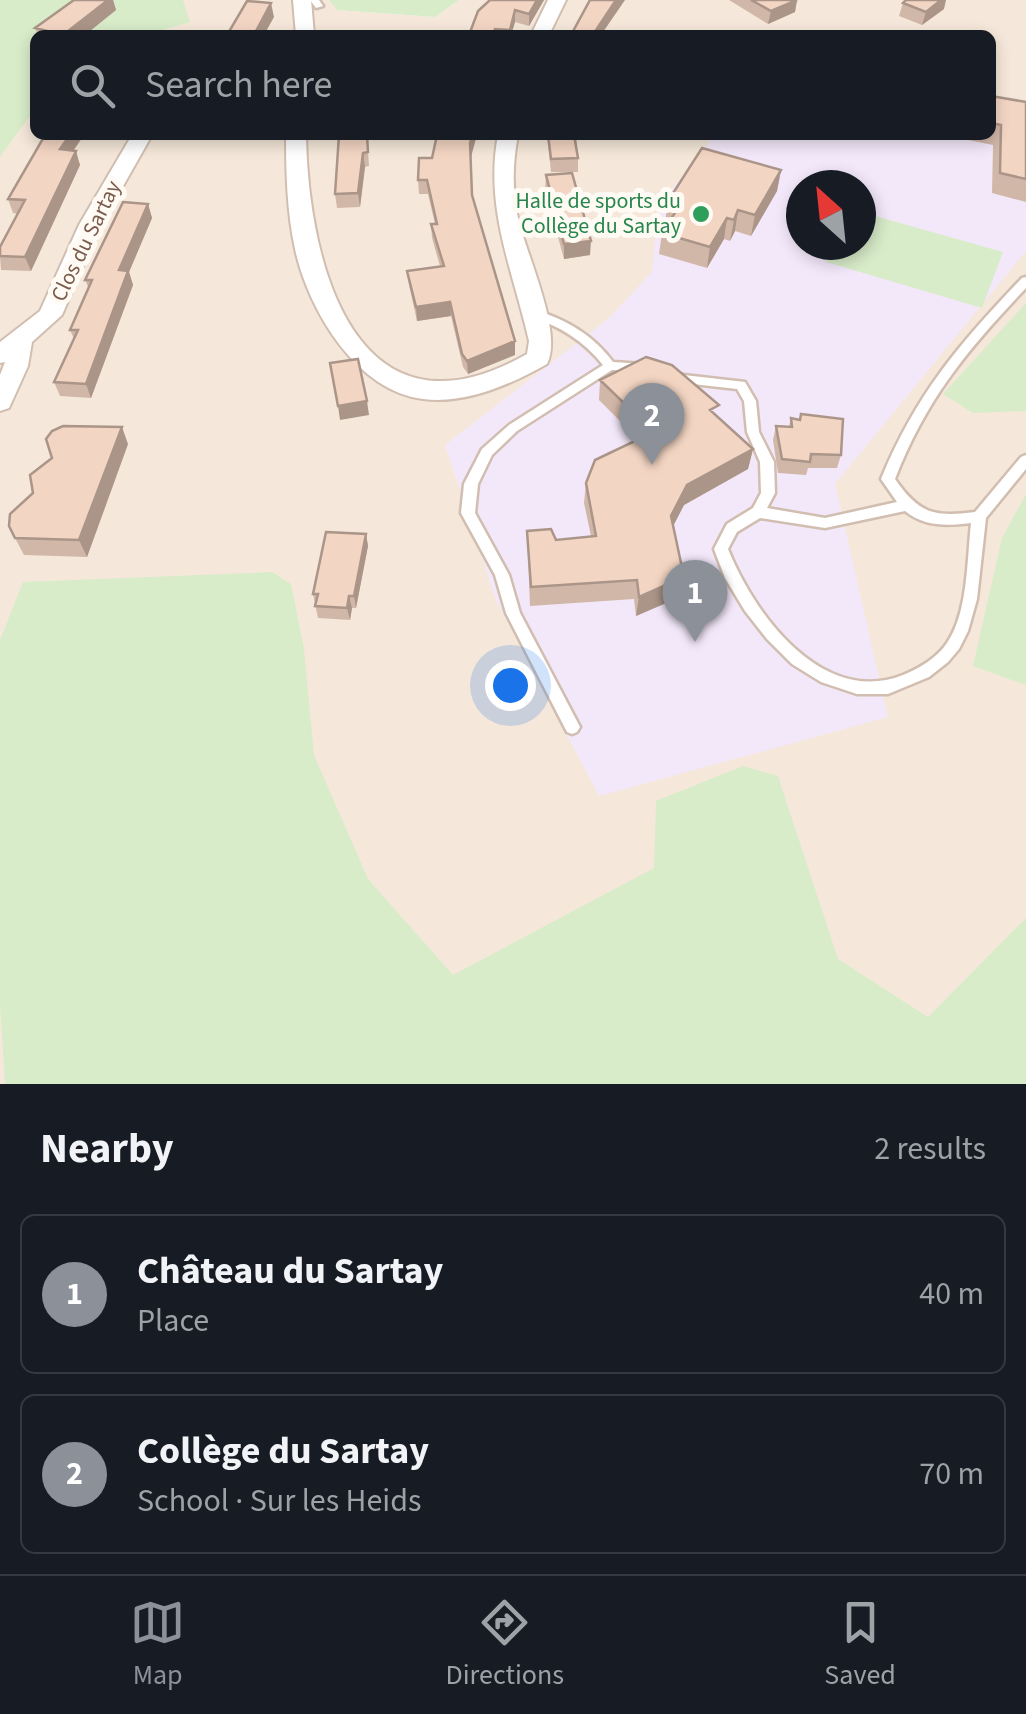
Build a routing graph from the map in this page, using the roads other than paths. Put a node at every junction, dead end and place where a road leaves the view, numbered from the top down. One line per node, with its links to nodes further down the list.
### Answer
1 (557, 0): 4 (street)
2 (312, 2): 3 (street)
3 (305, 30)
4 (542, 30)
5 (139, 140): 10 (street, Clos du Sartay)
6 (296, 140): 9 (street)
7 (507, 140): 9 (street)
8 (1026, 281): 15 (lane)
9 (535, 314): 12 (lane)
10 (21, 338): 11 (street, Clos du Sartay); 13 (street, Clos du Sartay)
11 (0, 355)
12 (610, 366): 16 (lane); 18 (lane)
13 (0, 402)
14 (1026, 460): 17 (lane)
15 (904, 506): 16 (lane); 17 (lane)
16 (758, 512): 17 (lane)
17 (979, 517)
18 (572, 727)

